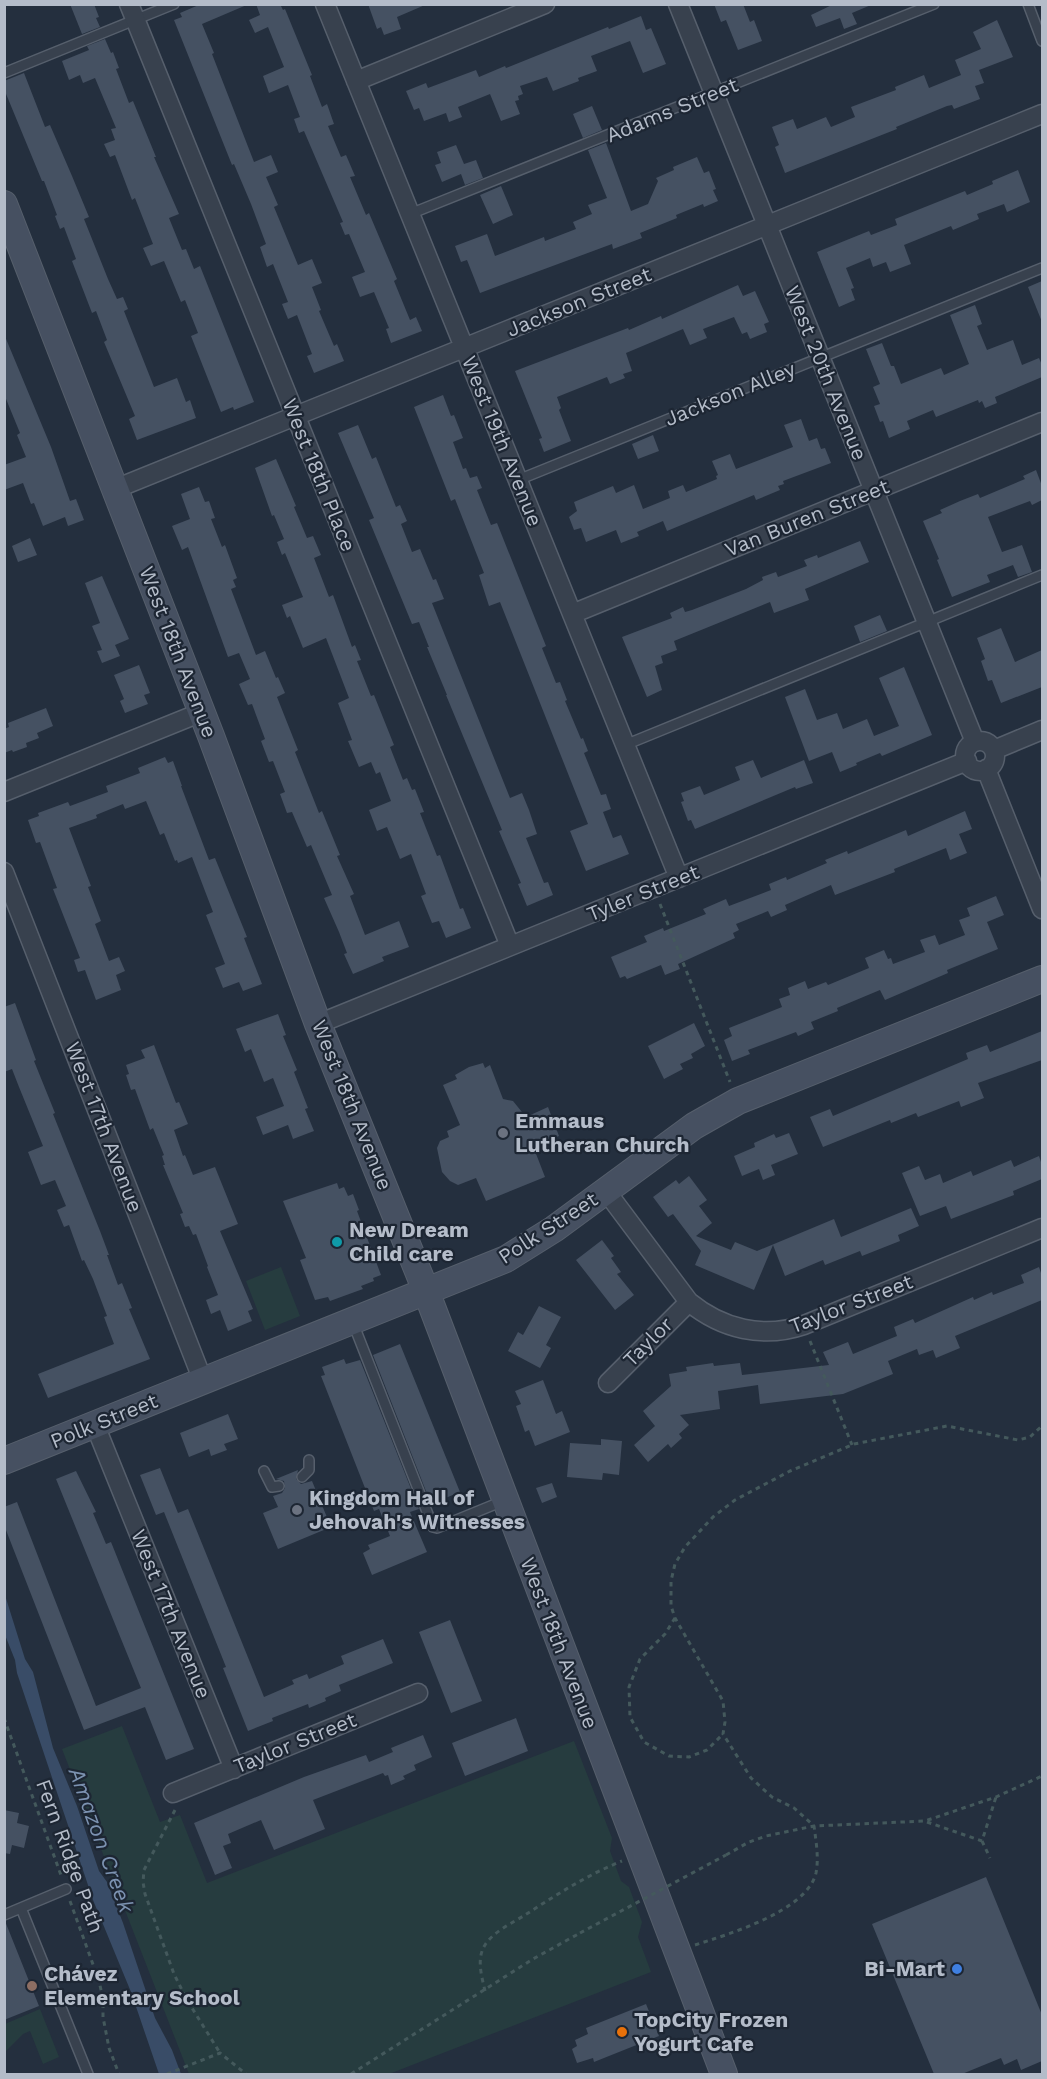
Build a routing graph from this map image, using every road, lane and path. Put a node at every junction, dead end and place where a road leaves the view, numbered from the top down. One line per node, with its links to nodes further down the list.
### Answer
1 (174, 4): 7 (lane)
2 (325, 4): 10 (street, West 19th Avenue)
3 (545, 4): 10 (street)
4 (678, 4): 11 (street, West 20th Avenue)
5 (934, 4): 11 (lane, Adams Street)
6 (1028, 4): 8 (lane)
7 (132, 13): 9 (lane); 19 (street, West 18th Place)
8 (1042, 41)
9 (4, 73)
10 (356, 81): 14 (street, West 19th Avenue)
11 (714, 94): 14 (lane, Adams Street); 15 (street, West 20th Avenue)
12 (1042, 114): 15 (street, Jackson Street)
13 (4, 204): 22 (main road, West 18th Avenue)
14 (410, 214): 17 (street, West 19th Avenue)
15 (766, 226): 17 (street, Jackson Street); 18 (street, West 20th Avenue)
16 (1042, 268): 18 (lane, Jackson Alley)
17 (465, 348): 19 (street, Jackson Street); 21 (street, West 19th Avenue)
18 (820, 357): 21 (lane, Jackson Alley); 23 (street, West 20th Avenue)
19 (295, 417): 22 (street, Jackson Street); 39 (street, West 18th Place)
20 (1042, 422): 23 (street, Van Buren Street)
21 (518, 480): 25 (street, West 19th Avenue)
22 (115, 489): 27 (main road, West 18th Avenue)
23 (874, 491): 25 (street, Van Buren Street); 26 (street, West 20th Avenue)
24 (1042, 575): 26 (lane)
25 (572, 614): 30 (street, West 19th Avenue)
26 (927, 622): 29 (street, West 20th Avenue); 30 (lane)
27 (202, 712): 34 (street); 41 (main road, West 18th Avenue)
28 (1042, 730): 31 (street)
29 (975, 742): 31 (street); 32 (street)
30 (625, 745): 36 (street, West 19th Avenue)
31 (994, 750): 33 (street)
32 (967, 761): 33 (street); 36 (street, Tyler Street)
33 (986, 769): 38 (street)
34 (4, 792)
35 (4, 872): 49 (street, West 17th Avenue)
36 (679, 878): 37 (street, Tyler Street)
37 (654, 888): 39 (street, Tyler Street); 42 (path)
38 (1042, 909)
39 (510, 946): 41 (street, Tyler Street)
40 (1042, 979): 42 (main road, Polk Street)
41 (318, 1024): 45 (main road, West 18th Avenue)
42 (738, 1101): 43 (main road, Polk Street)
43 (606, 1191): 45 (main road, Polk Street); 46 (street, Taylor Street)
44 (1042, 1228): 48 (street, Taylor Street)
45 (426, 1291): 47 (main road, Polk Street); 59 (main road, West 18th Avenue)
46 (689, 1302): 48 (street, Taylor Street); 50 (street, Taylor)
47 (352, 1321): 49 (main road, Polk Street); 59 (lane)
48 (804, 1325): 53 (path)
49 (203, 1381): 51 (main road, Polk Street)
50 (608, 1383)
51 (95, 1425): 55 (main road, Polk Street); 64 (street, West 17th Avenue)
52 (1042, 1426): 53 (path)
53 (852, 1445): 60 (path)
54 (309, 1460): 57 (lane)
55 (4, 1461)
56 (264, 1470): 58 (lane)
57 (302, 1478)
58 (279, 1486)
59 (505, 1500): 71 (main road, West 18th Avenue)
60 (675, 1618): 63 (path); 63 (path)
61 (418, 1693): 64 (street, Taylor Street)
62 (4, 1718): 73 (path, Fern Ridge Path)
63 (723, 1734): 69 (path)
64 (234, 1769): 66 (street, Taylor Street)
65 (1042, 1776): 67 (path)
66 (173, 1793): 78 (path)
67 (996, 1797): 68 (path); 70 (path)
68 (925, 1821): 69 (path); 70 (path)
69 (814, 1826): 76 (path); 77 (path, bridge)
70 (982, 1841): 72 (path)
71 (639, 1854): 76 (main road, West 18th Avenue); 77 (path)
72 (990, 1858)
73 (66, 1889): 74 (lane); 80 (path, Fern Ridge Path)
74 (21, 1908): 75 (lane); 79 (lane)
75 (4, 1915)
76 (677, 1952): 84 (main road, West 18th Avenue)
77 (485, 1990): 83 (path)
78 (220, 2053): 81 (path); 82 (path)
79 (88, 2074)
80 (119, 2074)
81 (167, 2074)
82 (246, 2074)
83 (351, 2074)
84 (724, 2074)

